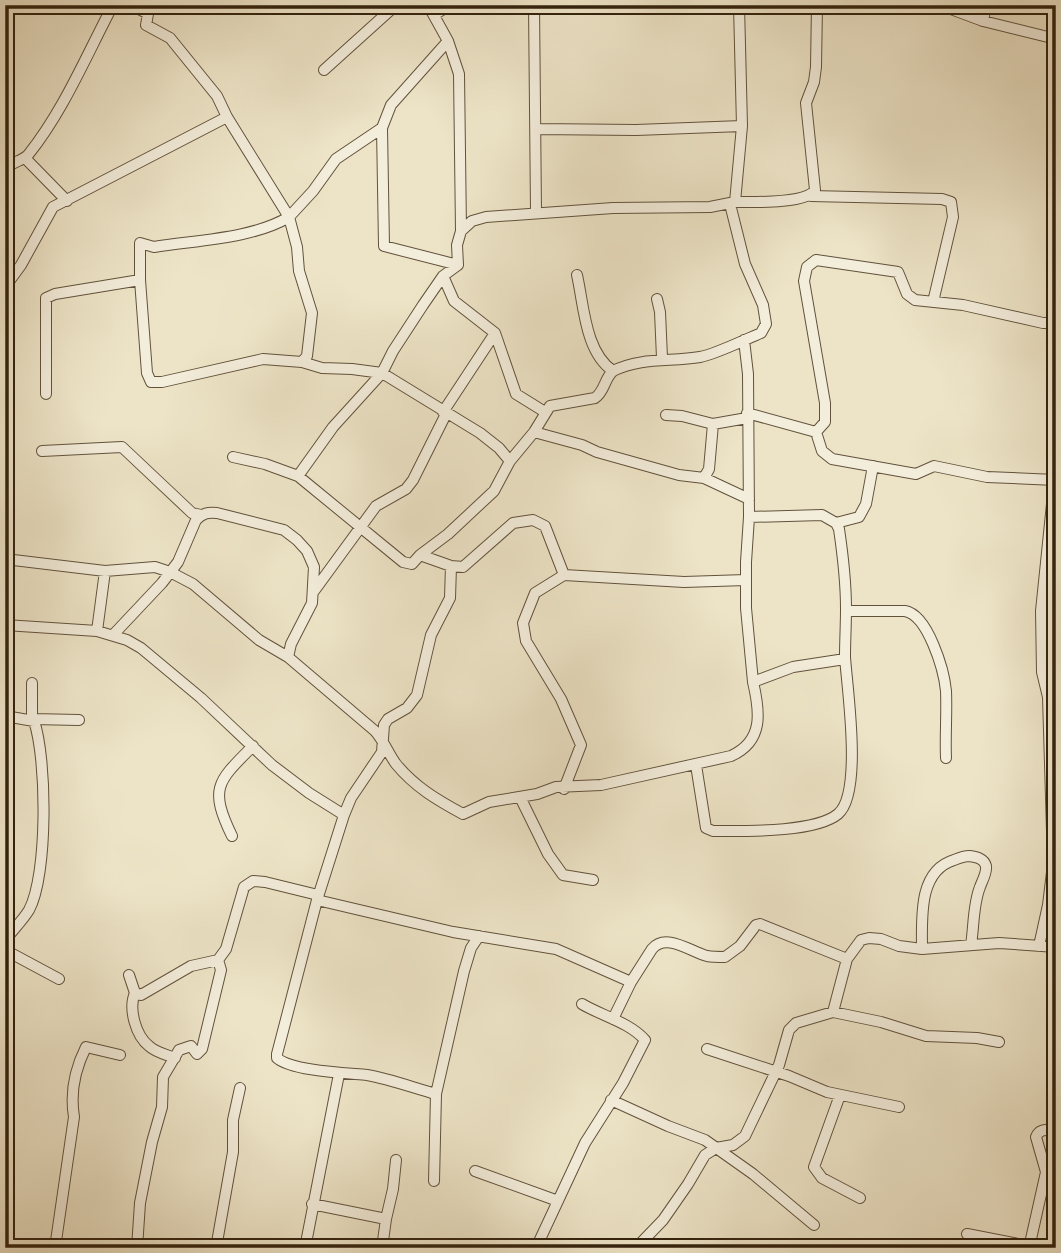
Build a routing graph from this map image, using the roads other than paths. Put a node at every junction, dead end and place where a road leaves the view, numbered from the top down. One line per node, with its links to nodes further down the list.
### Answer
1 (113, 5): 20 (street)
2 (132, 5): 16 (street)
3 (396, 5): 15 (street)
4 (428, 5): 11 (street)
5 (450, 5): 11 (street)
6 (534, 5): 19 (street)
7 (739, 5): 17 (street)
8 (817, 5): 22 (street)
9 (940, 5): 12 (street)
10 (986, 5): 12 (street)
11 (434, 15): 14 (street)
12 (983, 20): 13 (street)
13 (1056, 39)
14 (448, 41): 18 (street); 27 (street)
15 (324, 70)
16 (227, 117): 23 (street); 26 (street)
17 (742, 126): 19 (street); 24 (street)
18 (382, 128): 26 (street); 28 (street)
19 (537, 129): 25 (street)
20 (25, 158): 21 (street); 23 (street)
21 (5, 169)
22 (811, 196): 24 (street); 34 (street)
23 (67, 201): 32 (street)
24 (732, 203): 25 (street); 37 (street)
25 (536, 212): 27 (street)
26 (289, 218): 31 (street); 39 (street)
27 (461, 231): 28 (street)
28 (457, 264): 30 (street)
29 (577, 275): 40 (street)
30 (443, 276): 36 (street); 41 (street)
31 (140, 280): 39 (street); 42 (street)
32 (6, 285)
33 (657, 299): 38 (street)
34 (933, 302): 35 (street); 49 (street)
35 (1056, 323)
36 (495, 333): 43 (street); 44 (street)
37 (744, 340): 38 (street); 46 (street)
38 (662, 358): 40 (street)
39 (302, 362): 41 (street)
40 (613, 371): 43 (street)
41 (382, 373): 44 (street); 54 (street)
42 (46, 394)
43 (545, 412): 48 (street)
44 (446, 414): 52 (street); 62 (street)
45 (666, 415): 47 (street)
46 (747, 416): 47 (street); 49 (street); 58 (street)
47 (713, 424): 55 (street)
48 (534, 432): 52 (street); 55 (street)
49 (816, 432): 53 (street)
50 (42, 451): 59 (street)
51 (233, 457): 54 (street)
52 (510, 461): 63 (street)
53 (873, 466): 56 (street); 61 (street)
54 (298, 476): 62 (street)
55 (704, 478): 58 (street)
56 (1056, 480)
57 (1056, 491): 85 (street)
58 (749, 499): 60 (street)
59 (201, 515): 67 (street); 70 (street)
60 (749, 517): 61 (street); 69 (street)
61 (836, 523): 71 (street)
62 (359, 526): 63 (street); 70 (street)
63 (420, 555): 65 (street)
64 (5, 559): 66 (street)
65 (451, 566): 68 (street); 82 (street)
66 (105, 571): 67 (street); 73 (street)
67 (170, 572): 74 (street); 75 (street)
68 (564, 575): 69 (street); 87 (street)
69 (746, 580): 77 (street)
70 (313, 592): 75 (street)
71 (846, 611): 76 (street); 84 (street)
72 (5, 625): 73 (street)
73 (97, 631): 74 (street)
74 (113, 635): 83 (street)
75 (288, 657): 82 (street)
76 (845, 659): 77 (street); 86 (street)
77 (753, 682): 86 (street)
78 (32, 683): 80 (street)
79 (5, 716): 80 (street)
80 (32, 719): 81 (street); 94 (street)
81 (79, 720)
82 (383, 740): 88 (street); 89 (street)
83 (253, 746): 89 (street); 90 (street)
84 (946, 758)
85 (1053, 761): 96 (street)
86 (696, 765): 87 (street)
87 (564, 789): 88 (street)
88 (520, 797): 91 (street)
89 (344, 816): 92 (street)
90 (232, 836)
91 (593, 880)
92 (317, 897): 93 (street); 101 (street); 115 (street)
93 (479, 936): 104 (street); 118 (street)
94 (5, 940)
95 (971, 945): 96 (street); 98 (street); 98 (street)
96 (1039, 946): 97 (street)
97 (1056, 947)
98 (922, 949): 100 (street)
99 (5, 950): 103 (street)
100 (847, 958): 104 (street); 107 (street)
101 (218, 960): 105 (street); 112 (street)
102 (129, 975): 105 (street)
103 (59, 979)
104 (631, 982): 108 (street)
105 (135, 993): 112 (street)
106 (582, 1004): 108 (street)
107 (833, 1012): 109 (street); 114 (street)
108 (613, 1019): 120 (street)
109 (999, 1042)
110 (707, 1049): 114 (street)
111 (120, 1055): 135 (street)
112 (175, 1058): 136 (street)
113 (5, 1068): 116 (street)
114 (776, 1072): 119 (street); 123 (street)
115 (339, 1073): 118 (street); 130 (street)
116 (5, 1076)
117 (240, 1088): 137 (street)
118 (436, 1094): 127 (street)
119 (840, 1095): 121 (street); 128 (street)
120 (611, 1100): 123 (street); 129 (street)
121 (899, 1107)
122 (1056, 1130): 126 (street)
123 (716, 1148): 132 (street); 141 (street)
124 (396, 1160): 131 (street)
125 (475, 1171): 129 (street)
126 (1051, 1172): 134 (street)
127 (433, 1181)
128 (860, 1198)
129 (558, 1201): 140 (street)
130 (312, 1204): 131 (street); 138 (street)
131 (386, 1219): 139 (street)
132 (814, 1225)
133 (967, 1234): 134 (street)
134 (1032, 1247)
135 (55, 1248)
136 (137, 1248)
137 (216, 1248)
138 (304, 1248)
139 (382, 1248)
140 (536, 1248)
141 (636, 1248)

